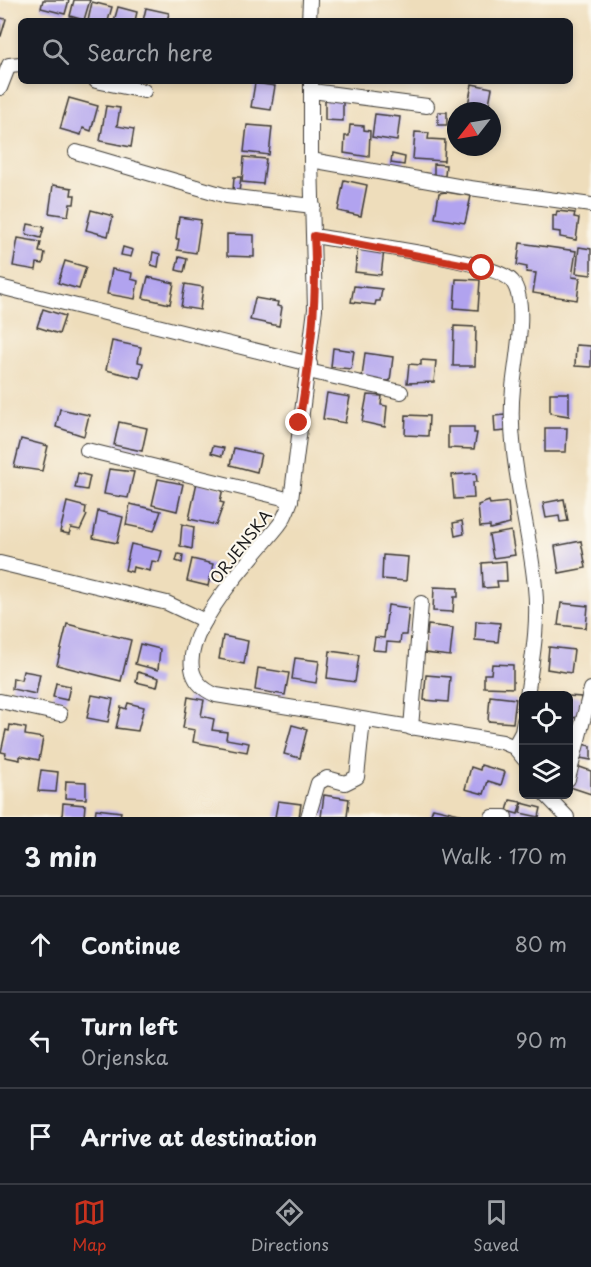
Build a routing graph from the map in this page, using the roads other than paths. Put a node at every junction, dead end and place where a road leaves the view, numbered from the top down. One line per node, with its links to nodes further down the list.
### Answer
1 (310, 0): 2 (street)
2 (309, 18)
3 (18, 64): 6 (street)
4 (109, 84): 7 (street)
5 (312, 86): 8 (street); 10 (street, ORJENSKA)
6 (0, 88)
7 (144, 92)
8 (426, 106)
9 (76, 152): 12 (street)
10 (310, 160): 11 (street); 12 (street, ORJENSKA)
11 (591, 205)
12 (313, 206): 13 (street, ORJENSKA)
13 (314, 236): 15 (street, ORJENSKA); 23 (street)
14 (0, 287): 15 (street)
15 (309, 368): 16 (street); 18 (street, ORJENSKA)
16 (401, 392)
17 (87, 450): 18 (street)
18 (291, 500): 21 (street, ORJENSKA)
19 (0, 563): 21 (street)
20 (421, 603): 27 (street)
21 (205, 621): 26 (street, ORJENSKA)
22 (591, 689): 31 (street)
23 (528, 691)
24 (0, 701): 25 (street)
25 (60, 714)
26 (363, 720): 27 (street, ORJENSKA); 34 (street)
27 (411, 728): 29 (street, ORJENSKA)
28 (519, 738): 29 (street)
29 (514, 747): 30 (street)
30 (519, 753)
31 (573, 759)
32 (548, 799): 33 (street)
33 (560, 810)
34 (308, 817)
35 (492, 817): 36 (street)
36 (505, 817)

